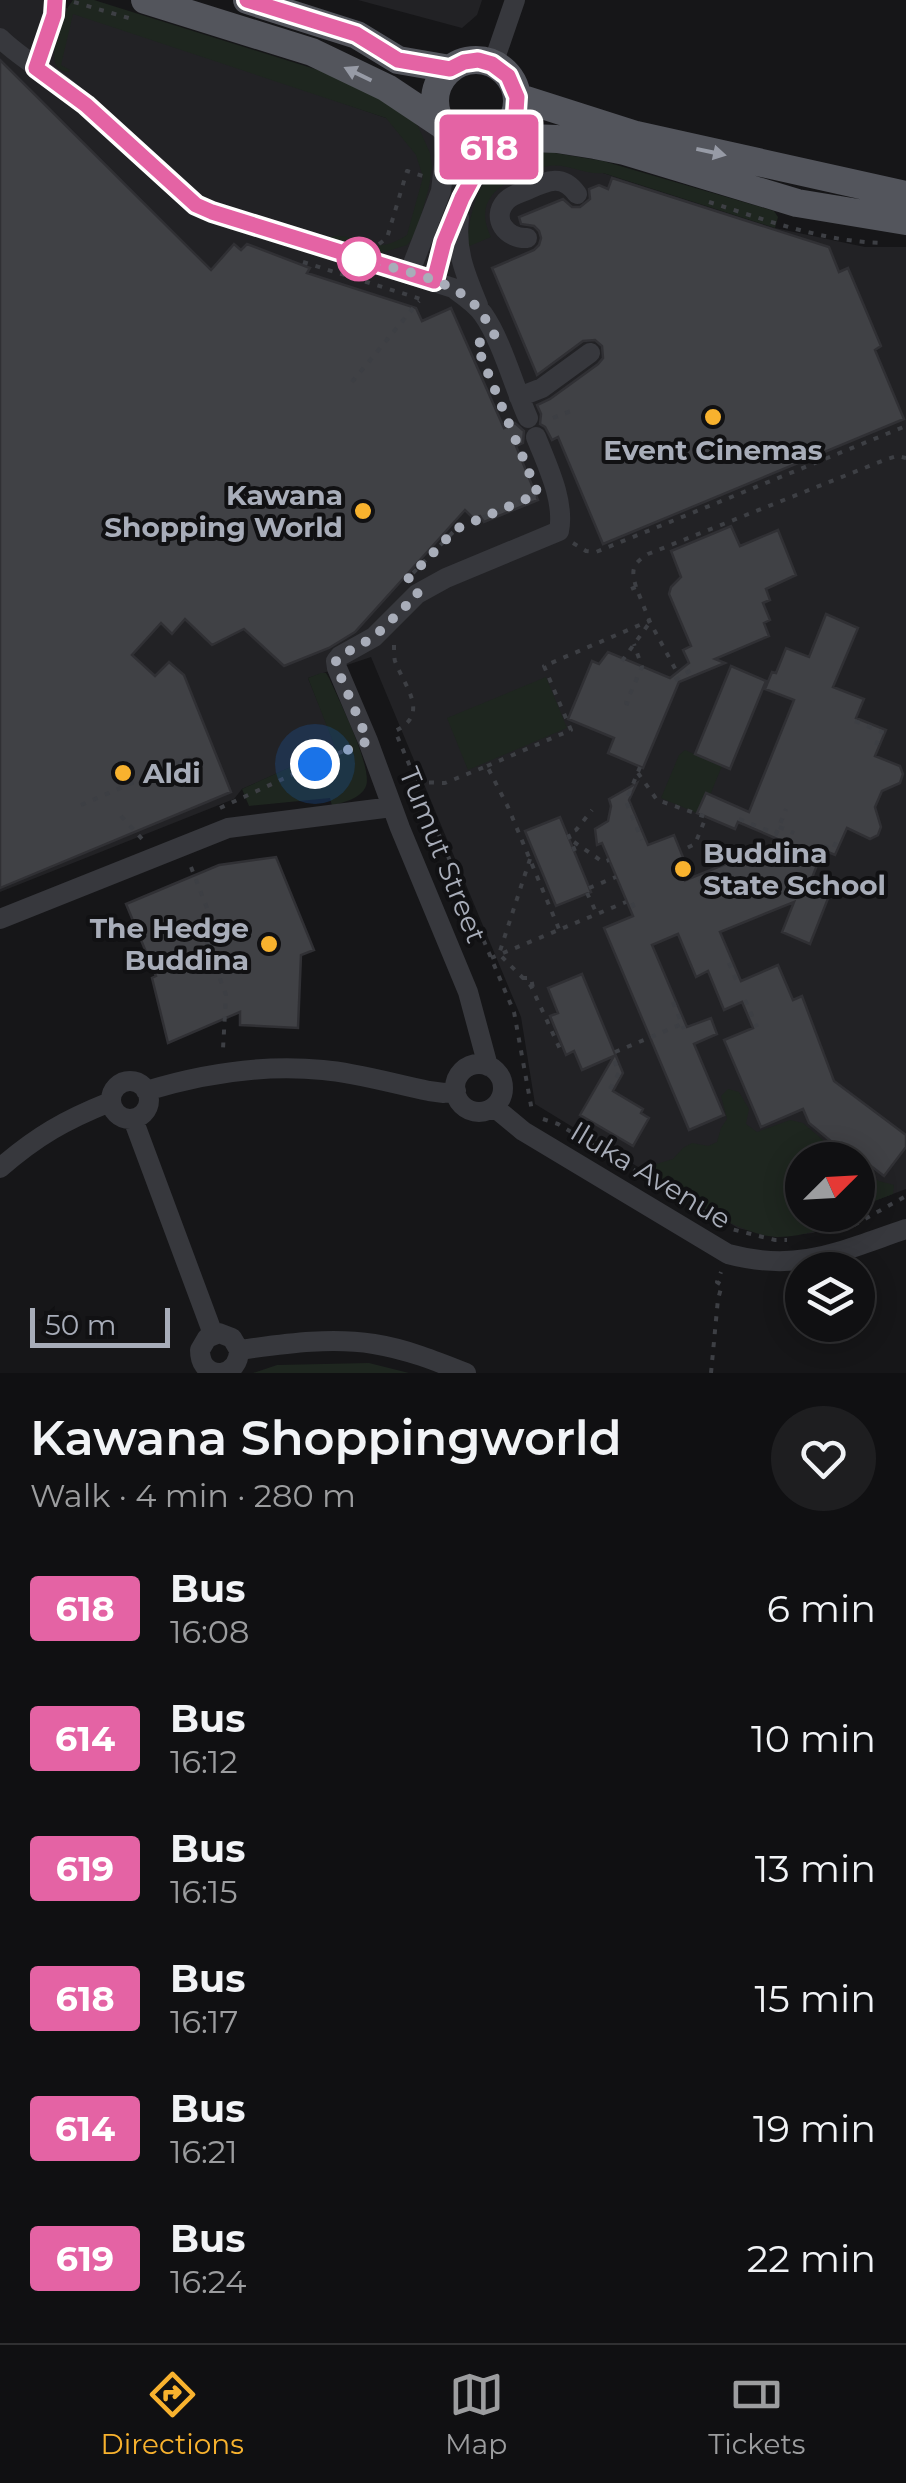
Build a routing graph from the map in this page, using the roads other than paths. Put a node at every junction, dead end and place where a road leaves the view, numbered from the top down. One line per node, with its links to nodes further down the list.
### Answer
1 (190, 0): 7 (street)
2 (247, 0): 5 (main road)
3 (514, 0): 9 (street)
4 (60, 4): 10 (street)
5 (298, 8): 11 (main road)
6 (139, 10): 7 (main road)
7 (238, 30): 13 (main road, one-way to 7)
8 (0, 38): 10 (street)
9 (492, 64): 11 (main road); 12 (main road)
10 (36, 68): 20 (street)
11 (450, 69): 13 (main road)
12 (517, 97): 14 (main road); 16 (main road, one-way to 16)
13 (442, 126): 14 (main road); 20 (street)
14 (495, 138): 17 (street); 18 (main road)
15 (577, 194): 19 (street)
16 (906, 195)
17 (460, 201): 21 (street); 22 (street)
18 (898, 232)
19 (527, 238)
20 (408, 274): 21 (street)
21 (434, 292): 22 (street)
22 (480, 310): 24 (street)
23 (590, 354): 24 (street)
24 (519, 398): 25 (street, Tumut Street)
25 (392, 807): 26 (street); 27 (street, Tumut Street)
26 (0, 919)
27 (488, 1066): 29 (street); 31 (street)
28 (146, 1091): 29 (street); 30 (street); 32 (street)
29 (456, 1091): 31 (street)
30 (110, 1102): 32 (street); 33 (street)
31 (494, 1107): 34 (street, Iluka Avenue)
32 (134, 1120): 35 (street)
33 (0, 1168)
34 (906, 1229)
35 (212, 1334): 36 (street); 37 (street)
36 (239, 1350): 37 (street); 38 (street)
37 (207, 1371)
38 (466, 1373)

